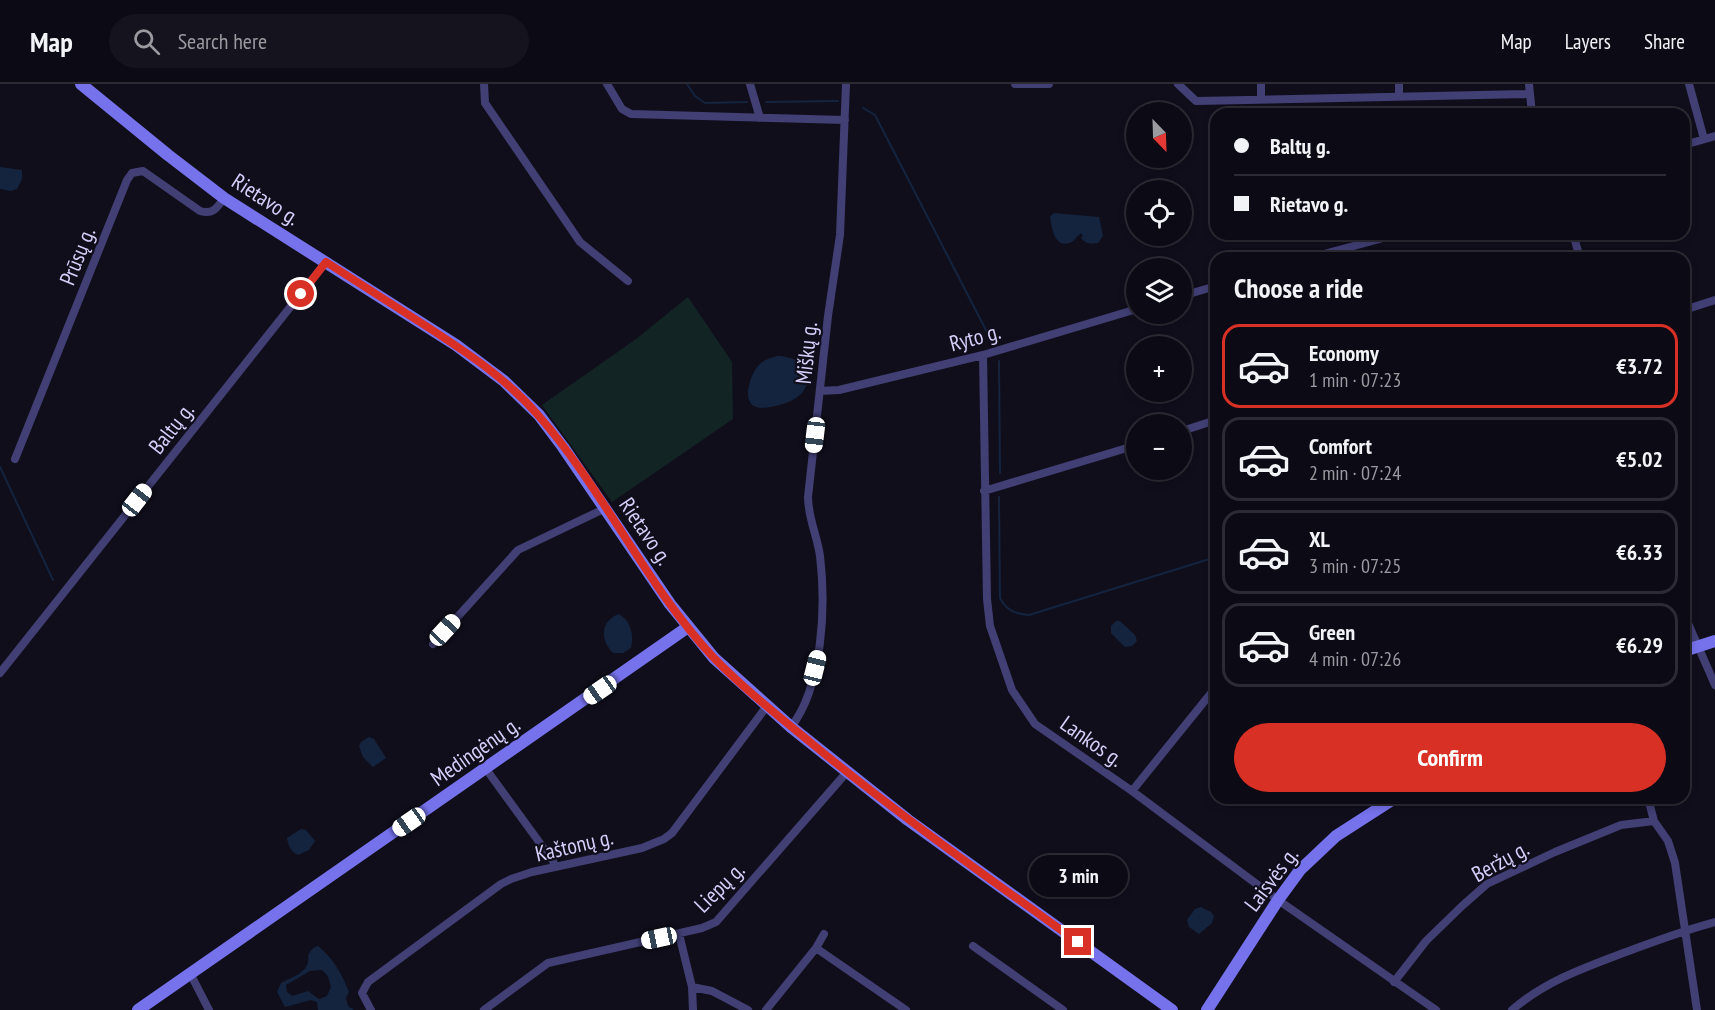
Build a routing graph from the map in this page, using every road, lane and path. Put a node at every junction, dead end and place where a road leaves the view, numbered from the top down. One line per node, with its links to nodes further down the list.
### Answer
1 (81, 84): 22 (main road, Rietavo g.)
2 (484, 84): 26 (street)
3 (607, 84): 17 (street)
4 (750, 84): 17 (street)
5 (846, 84): 18 (street, Miškų g.)
6 (1015, 84): 7 (street)
7 (1049, 84)
8 (1178, 84): 15 (street)
9 (1261, 84): 15 (street)
10 (1399, 84): 14 (street)
11 (1529, 84): 13 (street)
12 (1689, 84): 20 (street)
13 (1529, 94): 14 (street); 16 (street)
14 (1399, 96): 15 (street)
15 (1261, 98)
16 (1531, 108)
17 (760, 118): 18 (street)
18 (845, 120): 33 (street, Miškų g.)
19 (1715, 136): 20 (street)
20 (1704, 138): 21 (street)
21 (1690, 143)
22 (224, 198): 25 (main road, Rietavo g.); 37 (street, Prūsų g.)
23 (1376, 240): 24 (street)
24 (1332, 252)
25 (326, 262): 39 (main road, Rietavo g.); 46 (street, Baltų g.)
26 (628, 281)
27 (1210, 288): 28 (street)
28 (1192, 293)
29 (1715, 300): 30 (street)
30 (1690, 308)
31 (1126, 312): 32 (street, Ryto g.)
32 (983, 355): 33 (street, Ryto g.); 38 (street, Lankos g.)
33 (820, 391): 50 (street, Miškų g.)
34 (1210, 422): 35 (street)
35 (1192, 428)
36 (1126, 448): 38 (street)
37 (15, 459)
38 (984, 491): 53 (street, Lankos g.)
39 (606, 508): 40 (main road, Rietavo g.); 43 (street)
40 (688, 627): 49 (main road, Rietavo g.); 51 (main road, Medingėnų g.)
41 (1690, 629): 44 (street)
42 (1715, 641): 44 (main road)
43 (433, 644)
44 (1697, 647): 45 (main road); 47 (street)
45 (1690, 649)
46 (0, 673)
47 (1715, 685)
48 (1210, 694): 53 (street)
49 (767, 706): 50 (main road, Rietavo g.); 57 (street, Kaštonų g.)
50 (791, 727): 52 (main road, Rietavo g.)
51 (486, 769): 57 (street); 65 (main road, Medingėnų g.)
52 (847, 772): 61 (street, Liepų g.); 77 (main road, Rietavo g.)
53 (1132, 791): 58 (street, Lankos g.)
54 (1386, 804): 58 (main road, Laisvės g.)
55 (1650, 804): 56 (street)
56 (1654, 821): 60 (street); 66 (street, Beržų g.)
57 (555, 867): 70 (street, Kaštonų g.)
58 (1278, 900): 66 (street, Lankos g.); 78 (main road, Laisvės g.)
59 (1715, 922): 60 (street)
60 (1686, 930): 80 (street); 81 (street)
61 (680, 934): 67 (street); 71 (street, Liepų g.)
62 (824, 934): 64 (street)
63 (973, 946): 76 (street)
64 (816, 948): 74 (street); 75 (street)
65 (193, 971): 68 (main road, Medingėnų g.); 69 (street)
66 (1394, 982): 79 (street, Lankos g.)
67 (692, 987): 72 (street); 73 (street)
68 (138, 1010)
69 (209, 1010)
70 (371, 1010)
71 (484, 1010)
72 (693, 1010)
73 (748, 1010)
74 (766, 1010)
75 (906, 1010)
76 (1063, 1010)
77 (1172, 1010)
78 (1207, 1010)
79 (1436, 1010)
80 (1512, 1010)
81 (1697, 1010)

